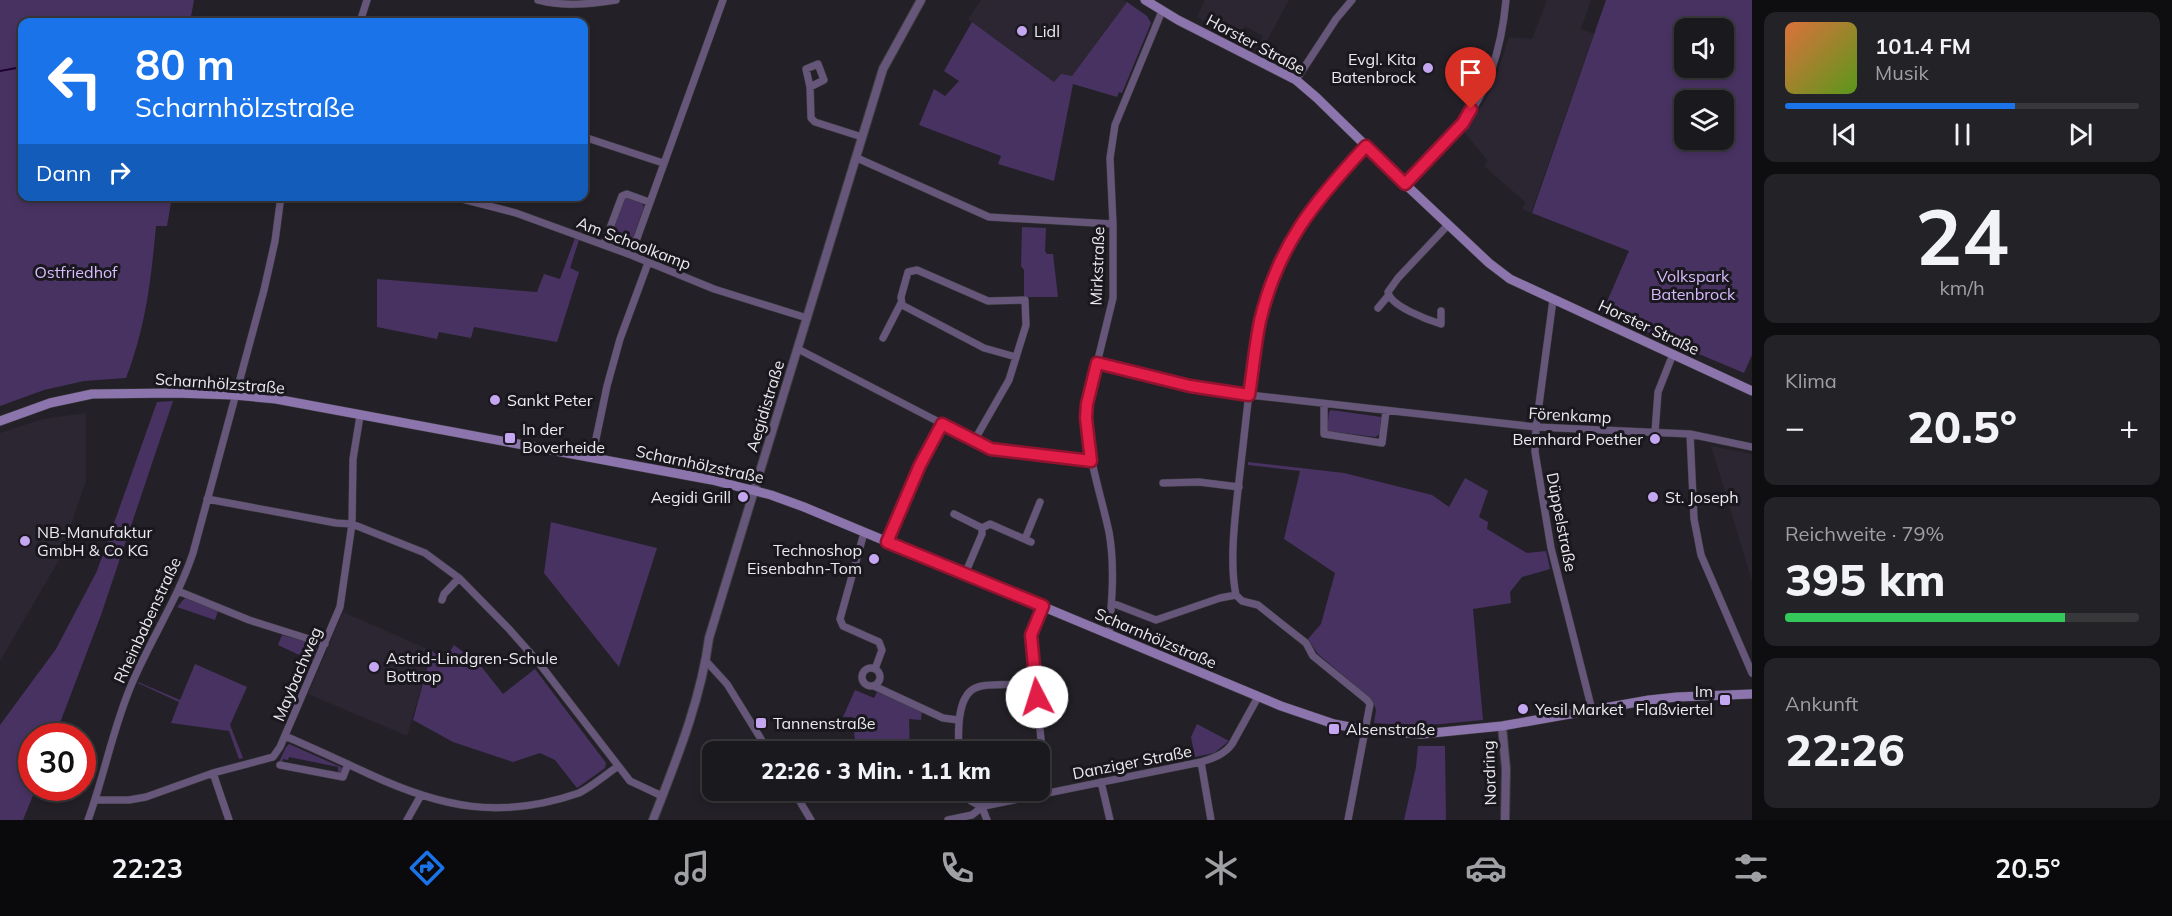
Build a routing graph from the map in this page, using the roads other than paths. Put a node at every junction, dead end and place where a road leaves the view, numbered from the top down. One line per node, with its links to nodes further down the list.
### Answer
1 (367, 0): 10 (street)
2 (538, 0): 3 (street)
3 (616, 0)
4 (723, 0): 17 (street)
5 (921, 0): 13 (street, Aegidistraße)
6 (1144, 0): 9 (main road, Horster Straße)
7 (1352, 0): 11 (street)
8 (1506, 0): 18 (street)
9 (1162, 11): 11 (main road, Horster Straße); 22 (street, Mirkstraße)
10 (361, 18)
11 (1296, 80): 15 (main road, Horster Straße)
12 (810, 87): 13 (street)
13 (862, 137): 16 (street, Aegidistraße)
14 (588, 138): 17 (street)
15 (1366, 146): 18 (main road, Horster Straße); 40 (street)
16 (857, 158): 22 (street); 32 (street, Aegidistraße)
17 (663, 163): 21 (street)
18 (1405, 184): 23 (main road, Horster Straße)
19 (280, 201): 39 (street)
20 (469, 201): 24 (street, Am Schoolkamp)
21 (650, 202): 24 (street); 25 (street)
22 (1113, 224): 37 (street, Mirkstraße)
23 (1448, 225): 27 (street); 28 (main road, Horster Straße)
24 (604, 244): 25 (street, Am Schoolkamp)
25 (631, 255): 26 (street, Am Schoolkamp)
26 (648, 262): 32 (street, Am Schoolkamp); 51 (street)
27 (1388, 296): 30 (street); 31 (street)
28 (1553, 300): 35 (main road, Horster Straße); 46 (street, Düppelstraße)
29 (901, 303): 33 (street); 36 (street); 36 (street)
30 (1378, 308)
31 (1441, 311)
32 (807, 318): 34 (street, Aegidistraße)
33 (883, 338)
34 (798, 349): 45 (street); 55 (street, Aegidistraße)
35 (1672, 354): 38 (main road, Horster Straße); 47 (street)
36 (1016, 357): 49 (street)
37 (1097, 363): 40 (street, Förenkamp); 52 (street, Mirkstraße)
38 (1752, 392)
39 (234, 395): 43 (main road, Scharnhölzstraße); 44 (main road, Scharnhölzstraße); 56 (street, Rheinbabenstraße)
40 (1249, 395): 41 (street, Förenkamp); 54 (street)
41 (1324, 404): 42 (street, Förenkamp); 42 (street)
42 (1386, 411): 46 (street, Förenkamp)
43 (360, 416): 51 (main road, Scharnhölzstraße); 59 (street, Maybachweg)
44 (0, 422)
45 (942, 424): 49 (street); 62 (street)
46 (1536, 428): 47 (street, Förenkamp); 79 (street, Düppelstraße)
47 (1654, 432): 48 (street, Förenkamp)
48 (1690, 434): 50 (street, Förenkamp); 74 (street)
49 (974, 441): 52 (street)
50 (1752, 447)
51 (592, 458): 55 (main road, Scharnhölzstraße)
52 (1091, 461): 68 (street, Mirkstraße)
53 (1163, 483): 54 (street)
54 (1239, 487): 66 (street)
55 (755, 490): 61 (main road, Scharnhölzstraße); 72 (street, Aegidistraße)
56 (207, 499): 59 (street); 65 (street, Rheinbabenstraße)
57 (1040, 502): 60 (street)
58 (954, 514): 60 (street)
59 (352, 524): 64 (street); 71 (street, Maybachweg)
60 (982, 528): 63 (street)
61 (864, 533): 62 (main road, Scharnhölzstraße); 73 (street)
62 (887, 542): 63 (main road, Scharnhölzstraße)
63 (965, 574): 69 (main road, Scharnhölzstraße)
64 (459, 578): 67 (street); 90 (street)
65 (178, 591): 71 (street); 95 (street, Rheinbabenstraße)
66 (1236, 595): 68 (street); 82 (street)
67 (442, 600)
68 (1112, 603): 70 (street, Mirkstraße)
69 (1043, 606): 70 (main road, Scharnhölzstraße); 75 (street)
70 (1109, 634): 78 (main road, Scharnhölzstraße)
71 (325, 644): 83 (street, Maybachweg)
72 (706, 661): 84 (street); 94 (street, Aegidistraße)
73 (875, 669): 76 (street); 76 (street)
74 (1752, 673)
75 (1036, 685): 80 (street); 86 (street)
76 (874, 686): 80 (street)
77 (1752, 694): 79 (main road, Scharnhölzstraße)
78 (1258, 697): 82 (main road, Scharnhölzstraße); 87 (street, Danziger Straße)
79 (1592, 710): 81 (main road, Scharnhölzstraße)
80 (958, 720): 85 (street)
81 (1502, 726): 82 (main road, Scharnhölzstraße); 113 (street, Nordring)
82 (1366, 730): 112 (street)
83 (285, 736): 89 (street); 91 (street, Maybachweg)
84 (762, 741)
85 (959, 741)
86 (1041, 741)
87 (1201, 762): 92 (street, Danziger Straße); 111 (street)
88 (280, 765): 89 (street)
89 (348, 765): 96 (street)
90 (617, 767): 94 (street); 96 (street)
91 (213, 772): 97 (street, Maybachweg); 104 (street)
92 (1101, 782): 93 (street, Danziger Straße); 110 (street)
93 (1050, 791)
94 (662, 796): 106 (street, Aegidistraße)
95 (96, 797)
96 (420, 797): 105 (street)
97 (96, 800)
98 (95, 801): 103 (street, Rheinbabenstraße)
99 (800, 801): 107 (street)
100 (971, 801): 102 (street)
101 (1008, 801): 102 (street, Danziger Straße)
102 (982, 807): 108 (street, Danziger Straße); 109 (street)
103 (87, 820)
104 (229, 820)
105 (407, 820)
106 (653, 820)
107 (811, 820)
108 (948, 820)
109 (987, 820)
110 (1110, 820)
111 (1211, 820)
112 (1348, 820)
113 (1505, 820)

